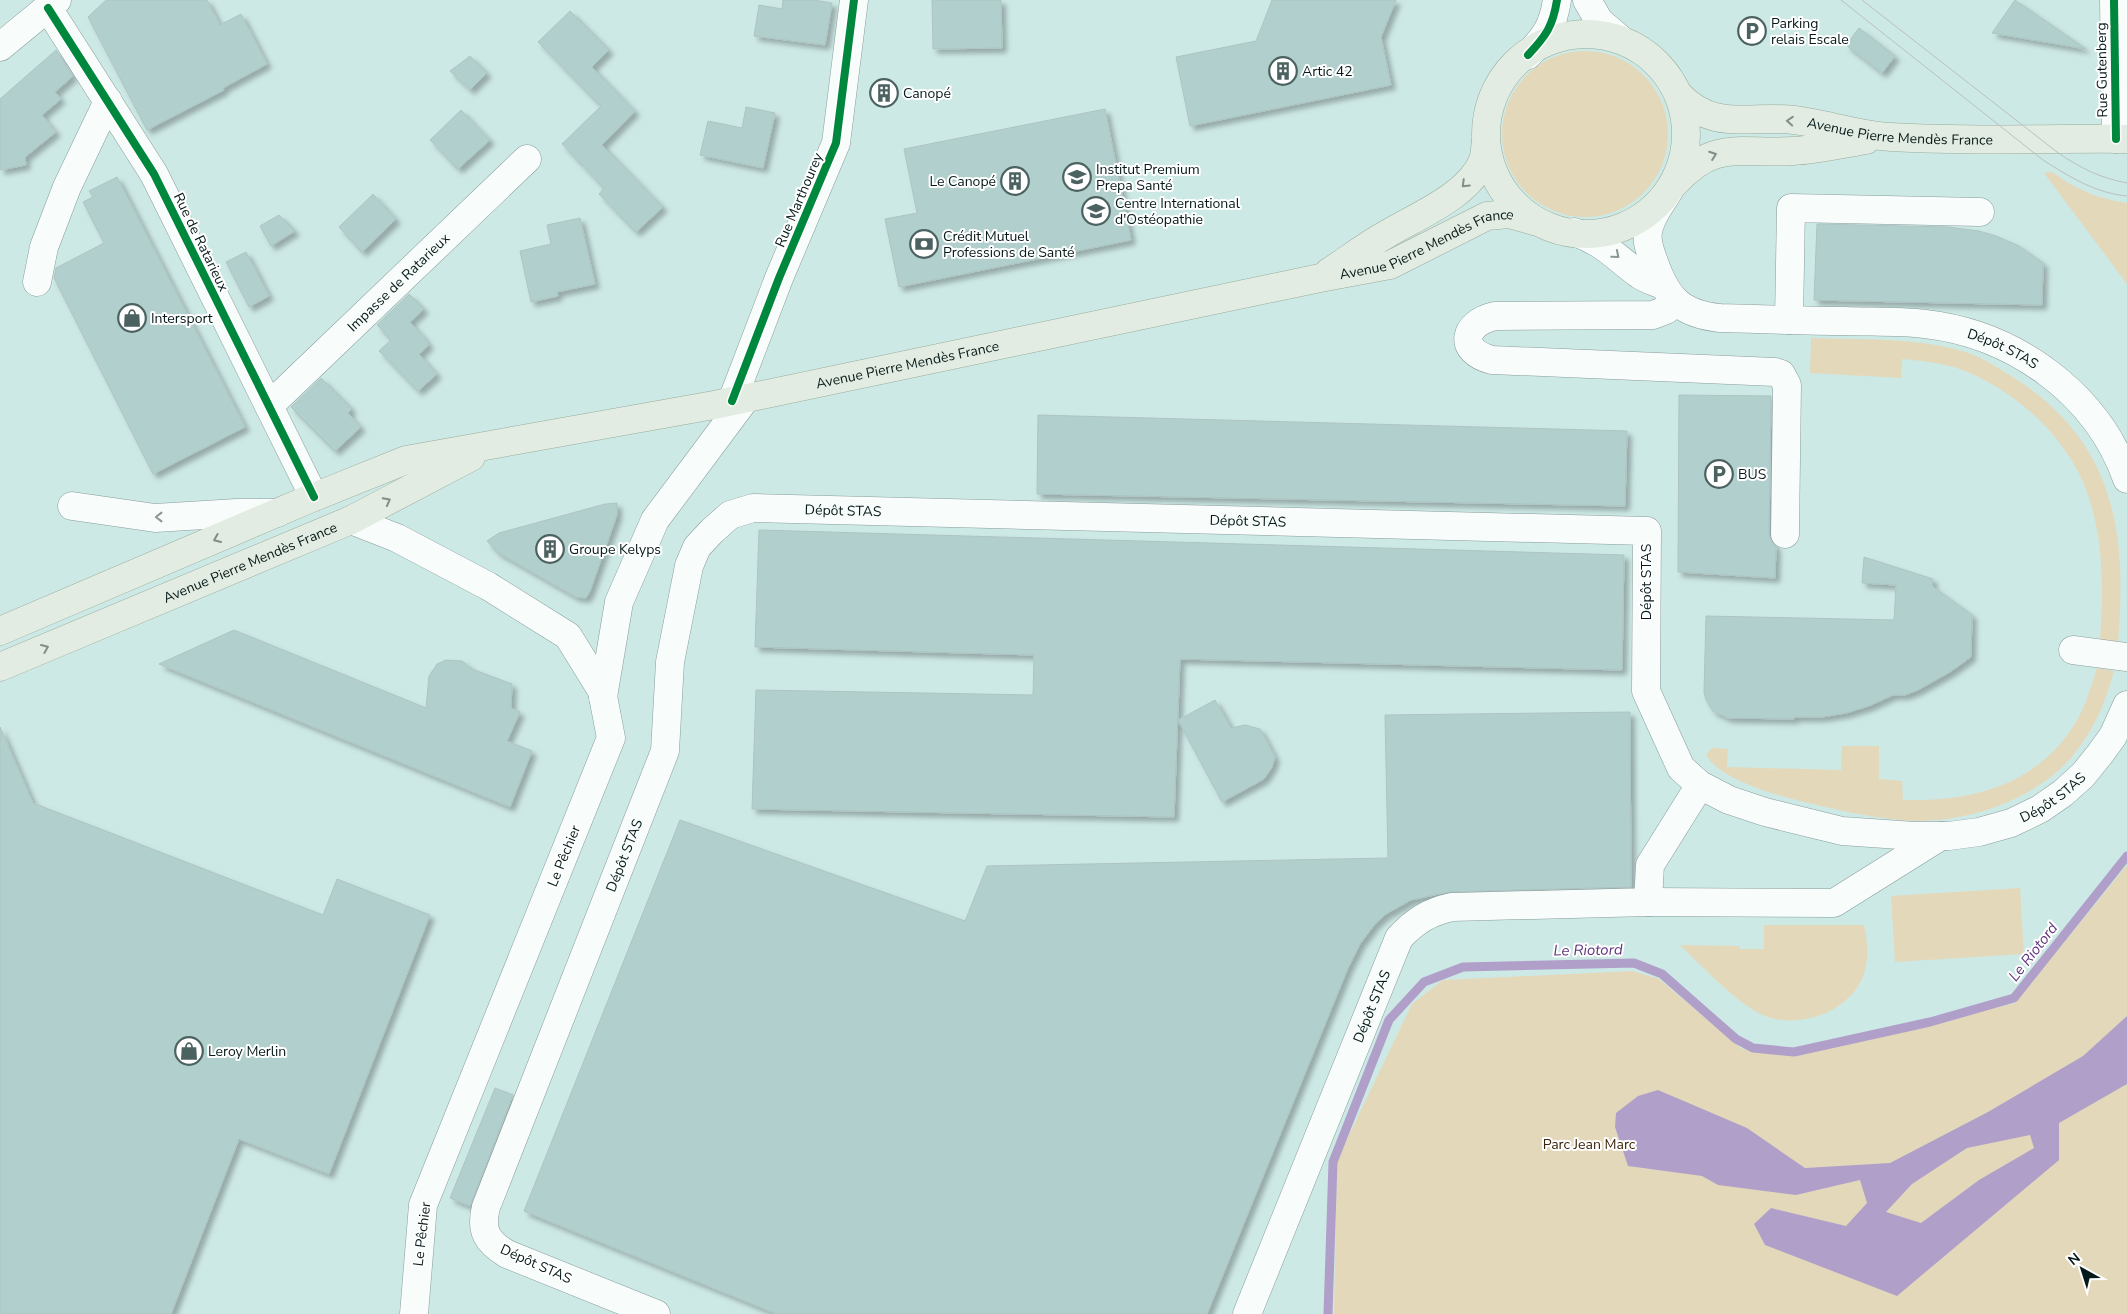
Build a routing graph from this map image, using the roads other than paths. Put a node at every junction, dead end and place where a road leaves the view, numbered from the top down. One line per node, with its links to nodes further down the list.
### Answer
1 (854, 0): 23 (street, Rue Marthourey)
2 (1557, 0): 8 (street)
3 (1587, 0): 6 (street)
4 (2114, 0): 12 (street, Rue Gutenberg)
5 (53, 4): 7 (street); 10 (street, Rue de Ratarieux)
6 (1620, 39): 8 (main road); 9 (main road)
7 (0, 47)
8 (1528, 55): 13 (main road)
9 (1679, 96): 11 (main road, Avenue Pierre Mendès France, one-way to 9); 15 (main road)
10 (108, 102): 20 (street); 24 (street, Rue de Ratarieux)
11 (1890, 137): 12 (main road, Avenue Pierre Mendès France); 15 (main road, Avenue Pierre Mendès France, one-way to 11)
12 (2121, 139)
13 (1486, 141): 17 (main road); 19 (main road, Avenue Pierre Mendès France, one-way to 19)
14 (527, 159): 24 (street, Impasse de Ratarieux)
15 (1671, 187): 18 (main road, Avenue Pierre Mendès France); 21 (street)
16 (1980, 212): 22 (street)
17 (1534, 221): 18 (main road, Avenue Pierre Mendès France); 19 (main road, Avenue Pierre Mendès France)
18 (1574, 232): 21 (street, Dépôt STAS, one-way to 21)
19 (1320, 278): 23 (main road, Avenue Pierre Mendès France)
20 (37, 282)
21 (1669, 293): 22 (street, Dépôt STAS); 31 (street)
22 (1789, 320): 26 (street, Dépôt STAS)
23 (739, 400): 25 (main road, Avenue Pierre Mendès France); 36 (street, Rue Marthourey)
24 (269, 406): 27 (street, Rue de Ratarieux)
25 (494, 444): 27 (main road, Avenue Pierre Mendès France); 30 (main road, Avenue Pierre Mendès France, one-way to 25)
26 (2127, 479)
27 (314, 497): 29 (main road, Avenue Pierre Mendès France)
28 (72, 506): 29 (street, one-way to 28)
29 (277, 513): 32 (main road, Avenue Pierre Mendès France, one-way to 32)
30 (351, 520): 35 (main road, Avenue Pierre Mendès France, one-way to 30); 36 (street, Le Pêchier)
31 (1785, 534)
32 (0, 631)
33 (2073, 650): 34 (street)
34 (2127, 658)
35 (0, 667)
36 (603, 697): 41 (street, Le Pêchier)
37 (2127, 705): 39 (street, Dépôt STAS)
38 (1700, 785): 39 (street, Dépôt STAS); 40 (street); 42 (street, Dépôt STAS)
39 (1941, 836): 40 (street, Dépôt STAS)
40 (1648, 902): 43 (street, Dépôt STAS)
41 (414, 1314)
42 (656, 1314)
43 (1247, 1314)

